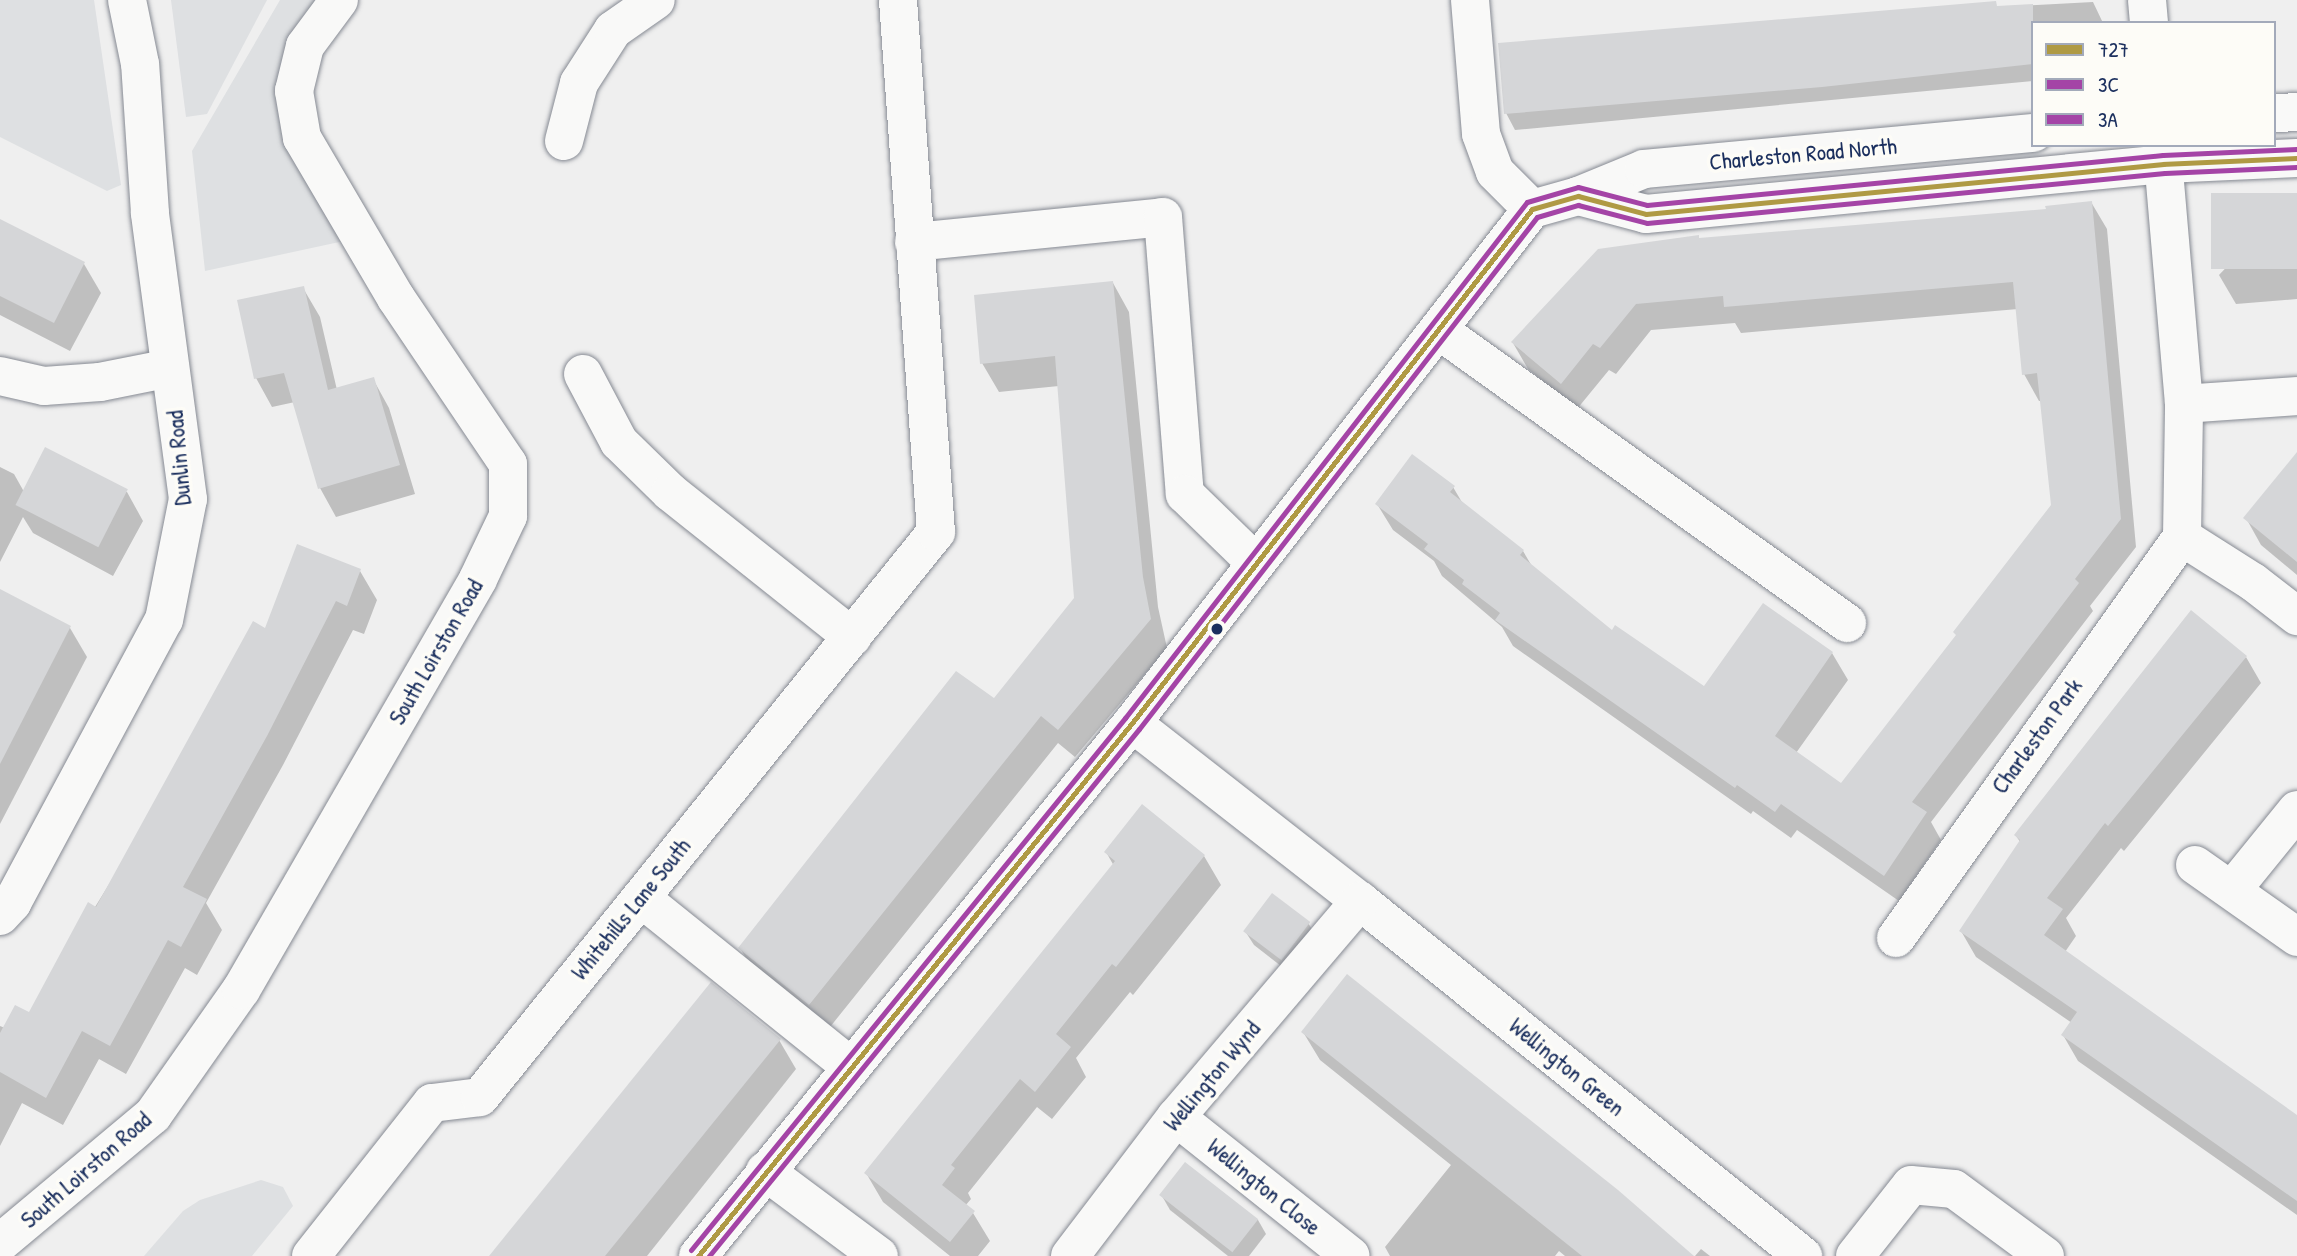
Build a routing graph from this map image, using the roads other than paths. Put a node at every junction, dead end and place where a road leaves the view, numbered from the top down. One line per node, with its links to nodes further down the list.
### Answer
1 (127, 0): 18 (street, Dunlin Road)
2 (339, 0): 40 (street, South Loirston Road)
3 (656, 0): 11 (street)
4 (898, 0): 16 (street)
5 (1471, 0): 15 (street)
6 (2147, 0): 7 (street)
7 (2149, 21)
8 (2297, 112): 9 (street)
9 (2276, 113)
10 (2031, 134): 14 (street, Charleston Road North)
11 (564, 141)
12 (2163, 154): 13 (street, Charleston Road North); 14 (street, Charleston Road North); 22 (street)
13 (2297, 158)
14 (1578, 196): 15 (street, Charleston Road North)
15 (1532, 209): 17 (street)
16 (914, 242): 24 (street); 27 (street, Whitehills Lane South)
17 (1440, 331): 24 (street); 26 (street)
18 (170, 368): 20 (street); 34 (street, Dunlin Road)
19 (583, 374): 27 (street)
20 (0, 376)
21 (2297, 396): 22 (street)
22 (2184, 404): 23 (street)
23 (2182, 537): 25 (street); 36 (street, Charleston Park)
24 (1255, 562): 28 (street)
25 (2297, 616)
26 (1847, 623)
27 (852, 637): 32 (street, Whitehills Lane South)
28 (1132, 723): 33 (street, Wellington Green); 37 (street)
29 (2297, 810): 31 (street)
30 (2195, 865): 31 (street)
31 (2232, 891): 35 (street)
32 (641, 898): 37 (street); 41 (street, Whitehills Lane South)
33 (1360, 901): 38 (street, Wellington Wynd); 46 (street, Wellington Green)
34 (0, 916)
35 (2297, 937)
36 (1896, 938)
37 (851, 1067): 39 (street)
38 (1176, 1117): 44 (street, Wellington Wynd); 45 (street, Wellington Close)
39 (765, 1171): 42 (street); 43 (street)
40 (0, 1243)
41 (311, 1256)
42 (698, 1256)
43 (878, 1256)
44 (1070, 1256)
45 (1351, 1256)
46 (1803, 1256)
47 (1854, 1256): 48 (street)
48 (2045, 1256)

